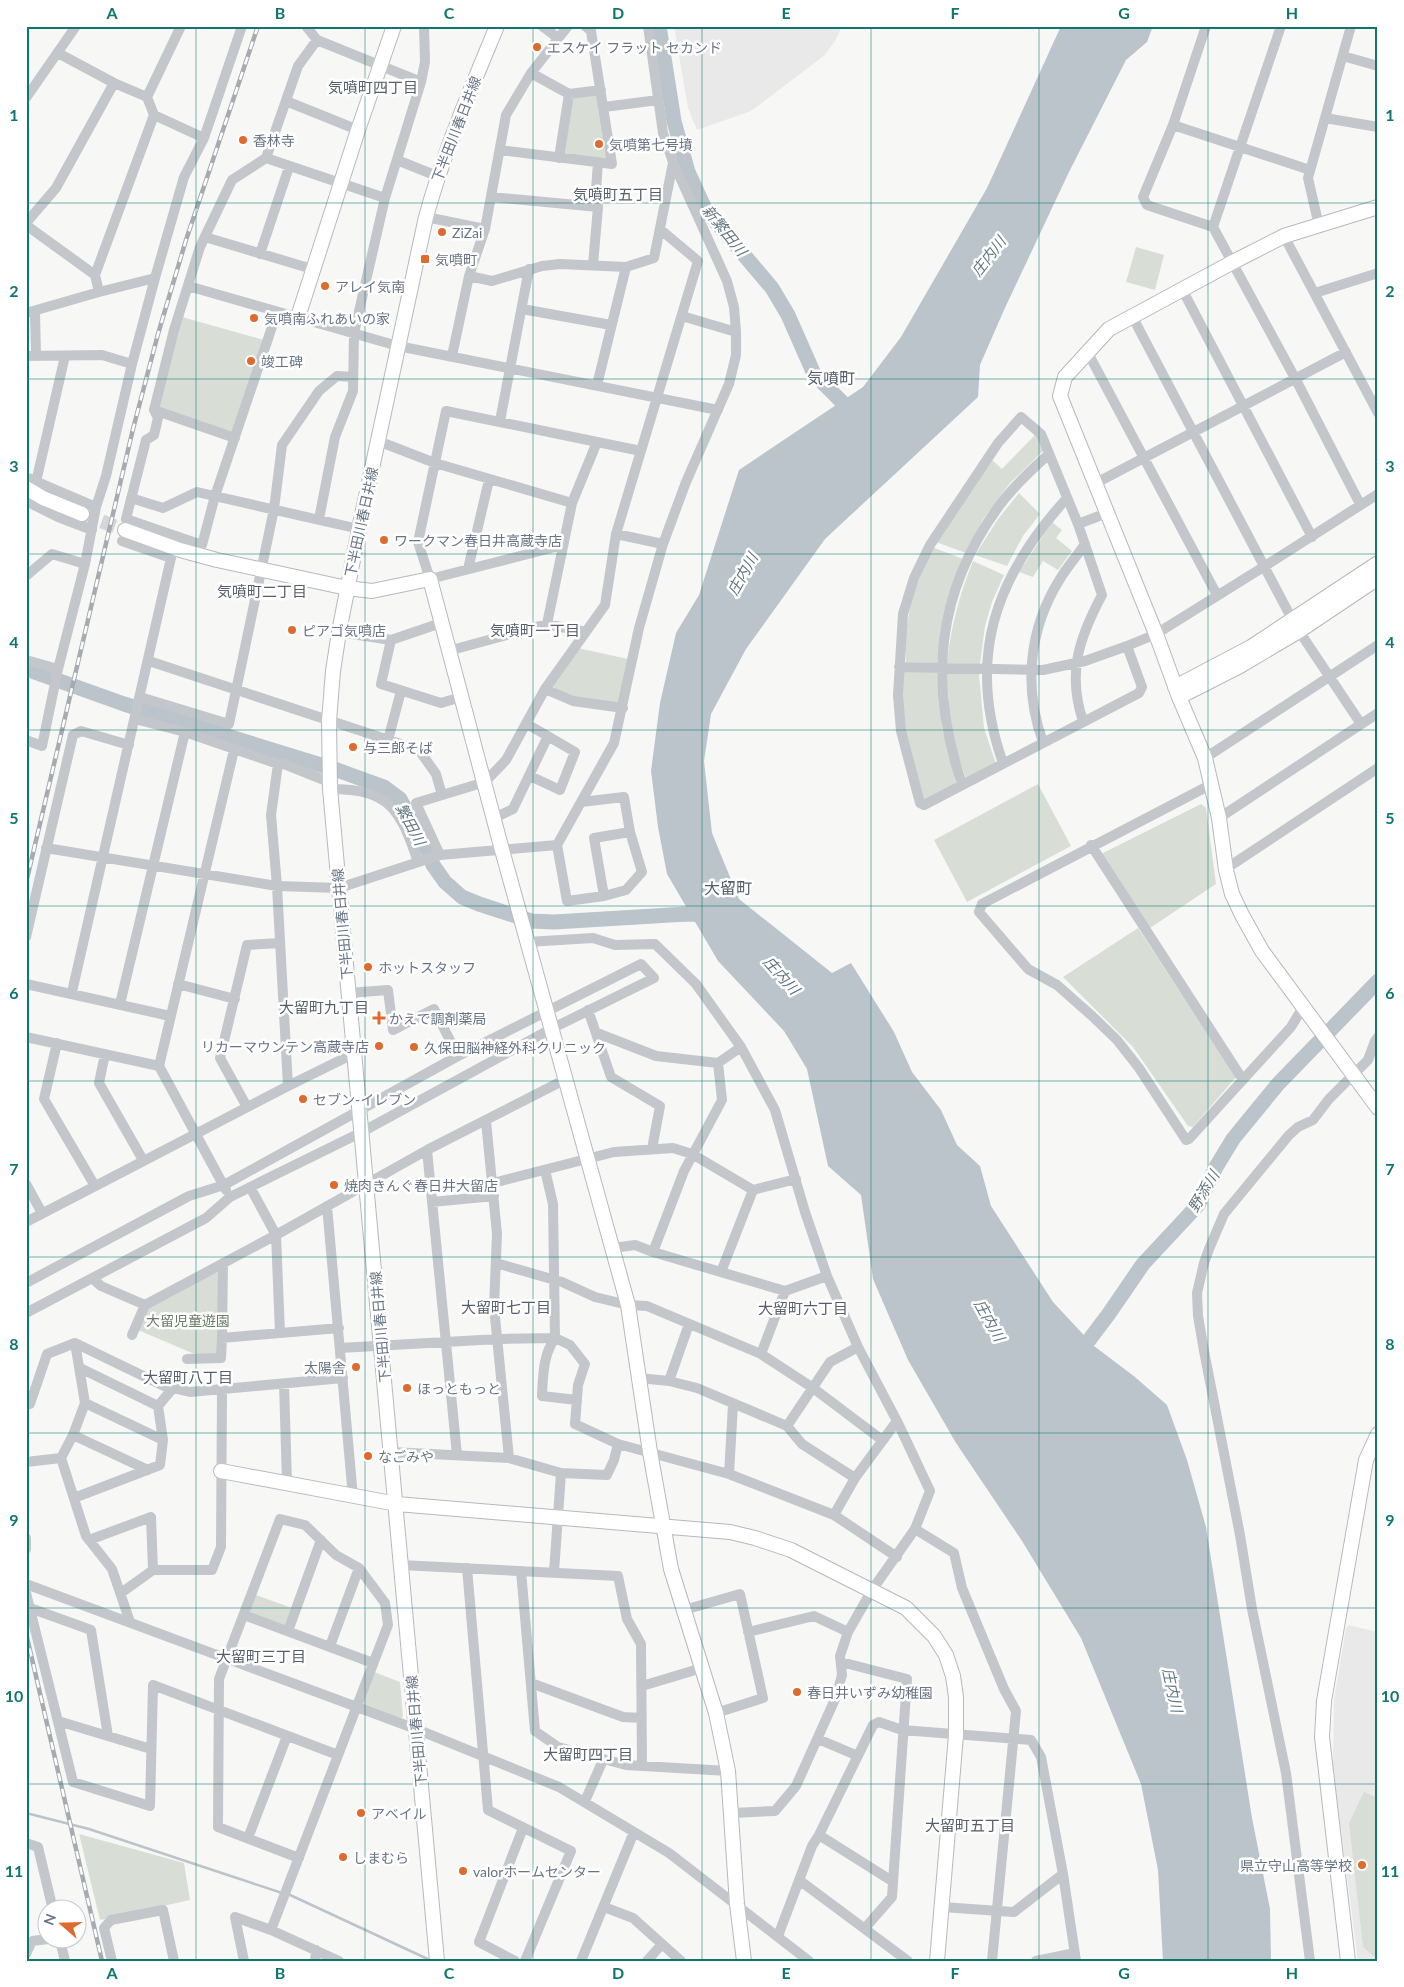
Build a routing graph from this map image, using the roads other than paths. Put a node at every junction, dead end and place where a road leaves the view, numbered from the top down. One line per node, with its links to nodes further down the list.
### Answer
1 (76, 26): 17 (street)
2 (181, 26): 26 (street)
3 (242, 26): 36 (street)
4 (306, 26): 16 (street)
5 (394, 26): 19 (street)
6 (424, 26): 22 (street)
7 (497, 26): 46 (street, 下半田川春日井線)
8 (542, 26): 15 (street)
9 (568, 26): 15 (street)
10 (585, 26): 24 (street)
11 (648, 26): 28 (street)
12 (1206, 26): 33 (street)
13 (1281, 26): 37 (street)
14 (1351, 26): 18 (street)
15 (558, 38): 21 (street)
16 (317, 40): 19 (street); 29 (street)
17 (58, 53): 23 (street); 27 (street)
18 (1343, 56): 20 (street); 32 (street)
19 (379, 65): 22 (street); 35 (street)
20 (1378, 66)
21 (531, 73): 25 (street); 38 (street)
22 (421, 82): 41 (street)
23 (114, 83): 26 (street); 53 (street)
24 (601, 90): 25 (street); 30 (street)
25 (569, 94): 40 (street)
26 (147, 97): 31 (street)
27 (26, 98)
28 (658, 100): 30 (street); 43 (street)
29 (286, 101): 35 (street); 39 (street)
30 (604, 107): 42 (street)
31 (154, 114): 36 (street); 69 (street)
32 (1325, 118): 34 (street); 45 (street)
33 (1172, 125): 37 (street); 55 (street)
34 (1378, 127)
35 (358, 130): 47 (street)
36 (204, 138): 71 (street)
37 (1241, 147): 45 (street); 55 (street)
38 (500, 150): 40 (street); 48 (street)
39 (266, 158): 44 (street); 59 (street)
40 (559, 158): 42 (street)
41 (397, 160): 46 (street); 49 (street)
42 (598, 162): 50 (street)
43 (673, 162): 57 (street); 61 (street)
44 (288, 167): 47 (street); 60 (street)
45 (1310, 170): 54 (street)
46 (438, 176): 52 (street, 下半田川春日井線)
47 (340, 183): 49 (street); 66 (street)
48 (491, 197): 50 (street); 56 (street)
49 (385, 198): 84 (street)
50 (598, 207): 64 (street)
51 (1378, 207): 54 (street)
52 (426, 217): 56 (street); 85 (street, 下半田川春日井線)
53 (26, 224): 69 (street)
54 (1319, 226): 58 (street)
55 (1213, 227): 63 (street)
56 (484, 229): 70 (street)
57 (661, 230): 62 (street); 65 (street)
58 (1284, 236): 63 (street); 75 (street)
59 (205, 237): 60 (street); 72 (street)
60 (260, 254): 66 (street)
61 (717, 255): 62 (street); 83 (street)
62 (698, 261): 79 (street)
63 (1233, 262): 73 (street); 94 (street)
64 (593, 265): 65 (street); 67 (street)
65 (626, 267): 82 (street)
66 (312, 269): 81 (street)
67 (529, 269): 70 (street); 76 (street)
68 (1378, 273): 75 (street)
69 (95, 275): 74 (street)
70 (468, 276): 90 (street)
71 (155, 278): 74 (street); 91 (street)
72 (188, 286): 78 (street); 98 (street)
73 (1182, 289): 80 (street); 97 (street)
74 (99, 292): 77 (street)
75 (1315, 293): 86 (street)
76 (522, 309): 82 (street); 92 (street)
77 (30, 312): 88 (street)
78 (277, 312): 81 (street); 103 (street)
79 (682, 316): 83 (street); 96 (street)
80 (1132, 316): 87 (street); 102 (street)
81 (298, 317): 84 (street)
82 (611, 325): 95 (street)
83 (736, 332): 99 (street)
84 (354, 333): 85 (street); 93 (street)
85 (398, 346): 90 (street); 104 (street, 下半田川春日井線)
86 (1346, 352): 94 (street); 100 (street)
87 (1088, 353): 108 (street); 112 (street)
88 (31, 356): 89 (street)
89 (65, 356): 91 (street); 113 (street)
90 (452, 356): 92 (street)
91 (132, 364): 121 (street)
92 (510, 368): 95 (street); 101 (street)
93 (353, 377): 122 (street); 125 (street)
94 (1295, 378): 97 (street); 120 (street)
95 (597, 385): 96 (street)
96 (658, 398): 99 (street); 106 (street)
97 (1244, 405): 102 (street); 131 (street)
98 (154, 410): 103 (street); 116 (street)
99 (718, 410): 132 (street)
100 (1378, 413)
101 (500, 421): 105 (street); 109 (street)
102 (1194, 431): 108 (street); 137 (street)
103 (235, 438): 115 (street)
104 (378, 441): 109 (street); 127 (street, 下半田川春日井線)
105 (597, 442): 106 (street); 119 (street)
106 (641, 451): 130 (street)
107 (1049, 454): 117 (street); 158 (street); 159 (street)
108 (1144, 456): 112 (street); 144 (street)
109 (435, 463): 111 (street); 142 (street)
110 (26, 476): 113 (street)
111 (490, 480): 119 (street); 138 (street)
112 (1096, 483): 123 (street)
113 (31, 485): 121 (street); 124 (street)
114 (1378, 494): 120 (street)
115 (216, 496): 116 (street); 122 (street); 129 (street)
116 (131, 498): 129 (street)
117 (1067, 498): 126 (street); 160 (street)
118 (26, 501): 128 (street)
119 (572, 503): 134 (street)
120 (1360, 504): 131 (street)
121 (96, 507): 128 (street)
122 (274, 509): 125 (street); 139 (street)
123 (1107, 513): 126 (street); 150 (street)
124 (82, 514)
125 (319, 519): 127 (street)
126 (1078, 524): 133 (street)
127 (359, 529): 143 (street, 下半田川春日井線)
128 (92, 530): 136 (street)
129 (124, 530): 139 (street); 156 (street)
130 (616, 534): 132 (street); 149 (street)
131 (1312, 537): 137 (street)
132 (663, 544): 170 (street)
133 (1084, 544): 157 (street); 161 (street)
134 (563, 545): 138 (street); 146 (street)
135 (1378, 563): 147 (street)
136 (85, 564): 140 (street); 162 (street)
137 (1265, 566): 144 (street); 147 (street)
138 (468, 569): 142 (street)
139 (262, 570): 143 (street); 165 (street)
140 (26, 576)
141 (1378, 578): 147 (street)
142 (430, 579): 143 (street); 145 (street)
143 (347, 588): 148 (street, 下半田川春日井線)
144 (1217, 595): 150 (street)
145 (441, 623): 151 (street); 154 (street)
146 (547, 624): 149 (street); 154 (street)
147 (1296, 626): 163 (street); 167 (street)
148 (339, 632): 151 (street); 173 (street, 下半田川春日井線)
149 (585, 632): 164 (street)
150 (1156, 634): 153 (street); 167 (street)
151 (391, 640): 166 (street)
152 (1378, 645): 163 (street)
153 (1127, 646): 157 (street); 174 (street)
154 (448, 651): 169 (street)
155 (26, 660): 162 (street)
156 (148, 661): 165 (street); 168 (street)
157 (1077, 663): 161 (street); 174 (street)
158 (899, 667): 159 (street); 191 (street)
159 (942, 668): 160 (street); 191 (street)
160 (986, 668): 161 (street); 185 (street)
161 (1032, 668): 181 (street)
162 (58, 669): 179 (street)
163 (1329, 677): 176 (street); 184 (street)
164 (546, 689): 170 (street); 175 (street)
165 (236, 690): 168 (street); 173 (street)
166 (402, 691): 169 (street); 180 (street)
167 (1177, 692): 184 (street)
168 (140, 697): 172 (street)
169 (461, 697): 189 (street)
170 (623, 708): 194 (street)
171 (1378, 713): 176 (street)
172 (135, 718): 177 (street); 182 (street)
173 (329, 721): 180 (street); 190 (street, 下半田川春日井線)
174 (1083, 722): 181 (street)
175 (527, 724): 178 (street); 189 (street)
176 (1361, 724): 196 (street)
177 (185, 732): 183 (street); 205 (street)
178 (548, 736): 188 (street); 188 (street)
179 (26, 740)
180 (388, 740): 193 (street)
181 (1042, 742): 185 (street)
182 (129, 745): 200 (street); 203 (street)
183 (234, 750): 186 (street); 207 (street)
184 (1205, 758): 192 (street)
185 (1002, 762): 191 (street)
186 (278, 764): 190 (street); 208 (street)
187 (1378, 768): 206 (street)
188 (530, 776): 195 (street)
189 (485, 782): 193 (street); 195 (street)
190 (329, 784): 204 (street); 209 (street, 下半田川春日井線)
191 (962, 784)
192 (1212, 784): 196 (street); 199 (street)
193 (442, 795): 202 (street)
194 (581, 802): 197 (street); 198 (street)
195 (494, 818): 201 (street)
196 (1219, 818): 206 (street)
197 (630, 832): 210 (street); 210 (street)
198 (557, 845): 201 (street); 210 (street)
199 (1091, 846): 237 (street); 237 (street)
200 (46, 848): 203 (street); 211 (street)
201 (502, 850): 202 (street); 212 (street)
202 (440, 855): 204 (street)
203 (104, 856): 205 (street); 216 (street)
204 (418, 862): 209 (street)
205 (153, 865): 207 (street); 219 (street)
206 (1225, 866): 220 (street)
207 (204, 874): 208 (street); 215 (street)
208 (277, 886): 209 (street); 213 (street)
209 (339, 888): 217 (street, 下半田川春日井線)
210 (604, 896)
211 (26, 937)
212 (527, 941): 222 (street); 229 (street)
213 (280, 943): 218 (street); 238 (street)
214 (26, 984): 216 (street)
215 (178, 984): 218 (street); 223 (street)
216 (72, 992): 219 (street)
217 (348, 993): 231 (street, 下半田川春日井線); 232 (street)
218 (235, 999): 239 (street)
219 (120, 1004): 223 (street)
220 (1303, 1007): 235 (street); 237 (street)
221 (588, 1010): 222 (street); 224 (street); 225 (street)
222 (546, 1012): 224 (street); 232 (street)
223 (170, 1016): 234 (street)
224 (551, 1029): 236 (street); 243 (street)
225 (597, 1032): 233 (street); 245 (street)
226 (26, 1036): 228 (street)
227 (1378, 1037): 235 (street)
228 (57, 1043): 230 (street); 256 (street)
229 (741, 1047): 233 (street); 251 (street)
230 (105, 1054): 234 (street); 249 (street)
231 (353, 1054): 238 (street); 241 (street, 下半田川春日井線)
232 (458, 1056): 241 (street)
233 (718, 1063): 247 (street)
234 (158, 1066): 244 (street)
235 (1350, 1070): 240 (street); 420 (street)
236 (566, 1079): 242 (street); 248 (street)
237 (1243, 1080)
238 (288, 1086): 239 (street)
239 (247, 1106): 244 (street)
240 (1378, 1108)
241 (358, 1110): 243 (street, 下半田川春日井線); 255 (street)
242 (486, 1121): 246 (street); 253 (street)
243 (360, 1133): 252 (street, 下半田川春日井線); 257 (street)
244 (196, 1134): 249 (street); 255 (street)
245 (652, 1149): 247 (street); 248 (street)
246 (427, 1150): 252 (street); 261 (street)
247 (692, 1154): 258 (street); 267 (street)
248 (588, 1159): 250 (street); 266 (street)
249 (143, 1160): 256 (street)
250 (545, 1170): 253 (street); 274 (street)
251 (796, 1179): 258 (street); 271 (street)
252 (366, 1183): 262 (street); 288 (street, 下半田川春日井線)
253 (493, 1183): 259 (street)
254 (26, 1184): 263 (street)
255 (224, 1185): 260 (street); 273 (street)
256 (95, 1186): 263 (street)
257 (250, 1188): 260 (street); 265 (street)
258 (753, 1190): 270 (street)
259 (494, 1196): 261 (street); 269 (street)
260 (230, 1197): 272 (street)
261 (432, 1202): 286 (street)
262 (328, 1206): 265 (street); 280 (street)
263 (42, 1213): 264 (street)
264 (26, 1222)
265 (276, 1235): 268 (street); 281 (street)
266 (613, 1248): 267 (street); 276 (street)
267 (653, 1252): 270 (street)
268 (223, 1263): 277 (street); 283 (street)
269 (496, 1263): 274 (street); 285 (street)
270 (721, 1272): 275 (street)
271 (827, 1276): 275 (street); 289 (street)
272 (92, 1278): 277 (street); 278 (street)
273 (28, 1280)
274 (555, 1280): 276 (street); 284 (street)
275 (785, 1291): 291 (street)
276 (628, 1304): 279 (street); 295 (street)
277 (145, 1305): 282 (street)
278 (26, 1313)
279 (689, 1324): 291 (street); 296 (street)
280 (339, 1328): 281 (street); 290 (street)
281 (280, 1333): 283 (street)
282 (132, 1336)
283 (222, 1338): 292 (street)
284 (555, 1338): 285 (street); 301 (street); 301 (street)
285 (498, 1339): 286 (street); 317 (street)
286 (446, 1342): 288 (street); 315 (street)
287 (75, 1343): 293 (street); 298 (street); 303 (street)
288 (381, 1346): 290 (street); 313 (street, 下半田川春日井線)
289 (858, 1347): 299 (street); 306 (street)
290 (340, 1348): 294 (street)
291 (761, 1354): 299 (street)
292 (187, 1359)
293 (80, 1368): 302 (street); 305 (street)
294 (343, 1378): 297 (street); 325 (street)
295 (640, 1378): 296 (street); 314 (street)
296 (669, 1380): 304 (street)
297 (284, 1384): 300 (street); 324 (street)
298 (173, 1388): 300 (street); 305 (street)
299 (813, 1388): 307 (street); 311 (street)
300 (222, 1390): 320 (street)
301 (577, 1400): 312 (street)
302 (85, 1403): 309 (street); 310 (street)
303 (26, 1405)
304 (734, 1405): 307 (street); 322 (street)
305 (158, 1406): 310 (street)
306 (897, 1421): 311 (street); 331 (street)
307 (788, 1426): 323 (street)
308 (1378, 1434): 421 (street)
309 (73, 1435): 316 (street); 319 (street)
310 (163, 1440): 319 (street)
311 (882, 1440): 323 (street)
312 (618, 1444): 314 (street); 321 (street)
313 (392, 1452): 315 (street); 327 (street, 下半田川春日井線)
314 (650, 1452): 322 (street); 330 (street)
315 (457, 1455): 317 (street)
316 (61, 1458): 318 (street); 326 (street)
317 (509, 1458): 321 (street)
318 (26, 1462)
319 (148, 1470): 326 (street)
320 (221, 1471): 324 (street); 340 (street)
321 (561, 1474): 329 (street)
322 (730, 1474): 328 (street)
323 (855, 1478): 328 (street)
324 (287, 1482): 325 (street)
325 (354, 1496): 327 (street)
326 (74, 1498): 333 (street)
327 (397, 1504): 329 (street); 337 (street, 下半田川春日井線)
328 (834, 1515): 336 (street)
329 (558, 1518): 330 (street); 342 (street)
330 (664, 1526): 344 (street); 348 (street)
331 (915, 1529): 336 (street); 371 (street)
332 (26, 1538): 335 (street)
333 (89, 1540): 340 (street); 346 (street)
334 (321, 1540): 338 (street); 349 (street); 351 (street)
335 (26, 1549)
336 (897, 1556): 344 (street)
337 (401, 1565): 339 (street); 366 (street, 下半田川春日井線)
338 (359, 1568): 354 (street); 357 (street)
339 (467, 1568): 341 (street); 375 (street)
340 (153, 1570): 346 (street)
341 (521, 1571): 342 (street); 359 (street)
342 (554, 1572): 360 (street)
343 (26, 1584): 350 (street)
344 (872, 1590): 353 (street); 368 (street)
345 (26, 1593): 347 (street)
346 (121, 1593): 350 (street)
347 (30, 1608): 365 (street); 369 (street)
348 (684, 1610): 352 (street); 358 (street)
349 (244, 1615): 351 (street); 355 (street)
350 (130, 1622): 355 (street)
351 (288, 1631): 354 (street)
352 (748, 1632): 353 (street); 363 (street)
353 (848, 1632): 356 (street)
354 (330, 1646): 357 (street)
355 (227, 1658): 361 (street); 362 (street)
356 (841, 1662): 367 (street); 372 (street)
357 (373, 1663): 361 (street)
358 (702, 1668): 360 (street); 363 (street)
359 (531, 1683): 364 (street); 377 (street)
360 (642, 1686): 364 (street)
361 (356, 1707): 366 (street); 374 (street)
362 (220, 1710): 370 (street); 373 (street); 385 (street)
363 (716, 1712): 379 (street)
364 (641, 1718): 378 (street)
365 (58, 1721): 369 (street); 373 (street)
366 (416, 1729): 375 (street); 408 (street, 下半田川春日井線)
367 (902, 1730): 368 (street); 376 (street); 390 (street)
368 (956, 1735): 371 (street); 394 (street)
369 (108, 1736): 373 (street)
370 (287, 1736): 374 (street); 385 (street)
371 (1013, 1738): 388 (street); 395 (street)
372 (818, 1739): 376 (street); 381 (street)
373 (150, 1749)
374 (338, 1755): 387 (street)
375 (483, 1756): 380 (street); 382 (street)
376 (858, 1756): 384 (street)
377 (603, 1760): 378 (street); 380 (street)
378 (642, 1766): 379 (street)
379 (728, 1771): 381 (street)
380 (585, 1802): 383 (street)
381 (732, 1813): 392 (street)
382 (523, 1828): 409 (street); 410 (street)
383 (634, 1832): 392 (street); 393 (street)
384 (819, 1835): 389 (street); 390 (street)
385 (248, 1838): 387 (street)
386 (26, 1843): 391 (street)
387 (299, 1858): 396 (street)
388 (1063, 1874): 395 (street); 403 (street)
389 (799, 1880): 397 (street); 398 (street)
390 (892, 1881): 397 (street)
391 (50, 1900)
392 (737, 1904): 398 (street); 414 (street)
393 (604, 1906): 400 (street); 411 (street)
394 (942, 1907): 395 (street); 417 (street)
395 (997, 1911): 418 (street)
396 (272, 1927): 402 (street); 406 (street)
397 (865, 1928): 416 (street)
398 (778, 1936): 415 (street)
399 (38, 1940): 401 (street)
400 (662, 1944): 412 (street); 413 (street)
401 (26, 1954)
402 (315, 1955): 407 (street)
403 (1075, 1957): 419 (street)
404 (112, 1961): 405 (street)
405 (174, 1961)
406 (244, 1961)
407 (339, 1961)
408 (437, 1961)
409 (515, 1961)
410 (525, 1961)
411 (581, 1961)
412 (647, 1961)
413 (680, 1961)
414 (744, 1961)
415 (809, 1961)
416 (908, 1961)
417 (937, 1961)
418 (992, 1961)
419 (1036, 1961)
420 (1310, 1961)
421 (1348, 1961)

